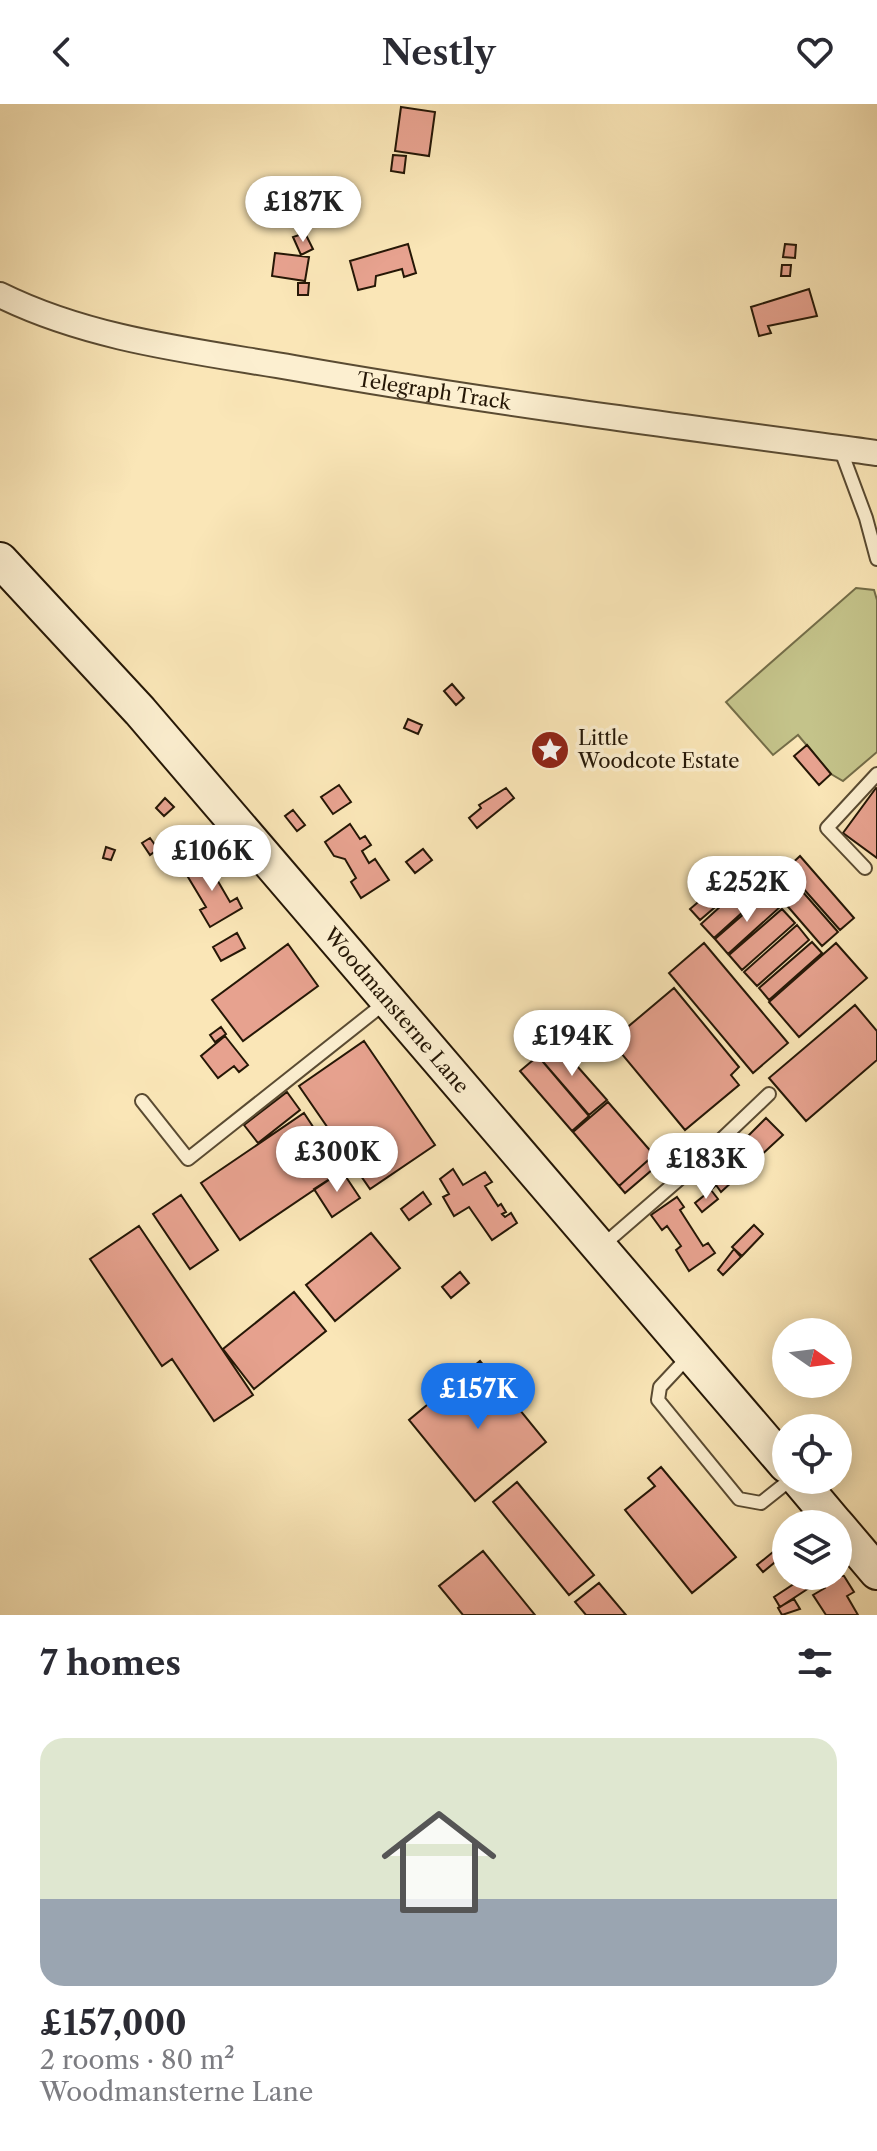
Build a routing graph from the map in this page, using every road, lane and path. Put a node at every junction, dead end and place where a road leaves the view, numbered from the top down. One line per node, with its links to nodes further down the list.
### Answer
1 (0, 295): 2 (street, Telegraph Track)
2 (840, 448): 3 (street, Telegraph Track); 4 (lane)
3 (877, 453)
4 (877, 559)
5 (1, 562): 8 (street, Woodmansterne Lane)
6 (877, 774): 7 (lane)
7 (865, 868)
8 (388, 1000): 10 (lane); 11 (street, Woodmansterne Lane)
9 (769, 1094): 11 (lane)
10 (142, 1101)
11 (600, 1248): 12 (street, Woodmansterne Lane)
12 (691, 1354): 13 (street, Woodmansterne Lane); 14 (lane)
13 (772, 1449)
14 (772, 1494)
15 (811, 1494): 16 (street)
16 (824, 1510)
17 (852, 1543): 18 (street)
18 (877, 1572)

